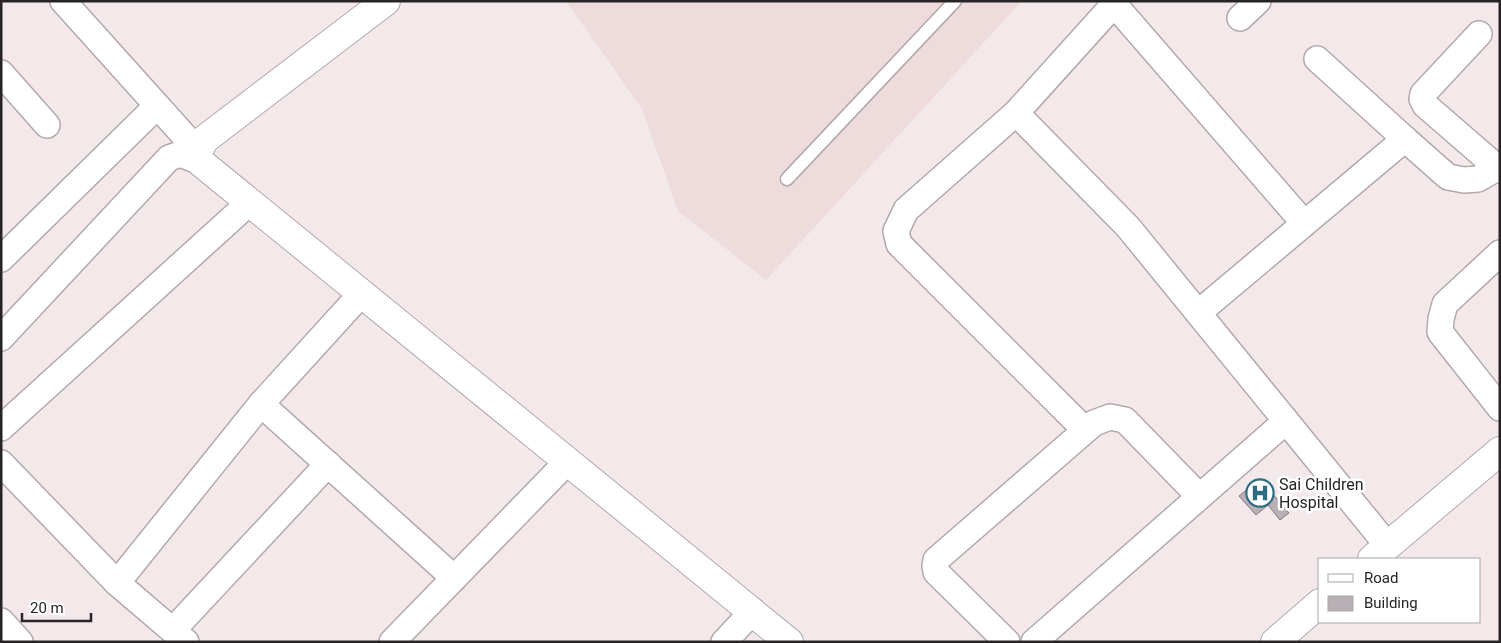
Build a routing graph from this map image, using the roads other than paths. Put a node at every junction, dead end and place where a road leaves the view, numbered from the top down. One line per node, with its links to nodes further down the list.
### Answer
1 (63, 1): 10 (street)
2 (386, 1): 14 (street)
3 (955, 1): 16 (lane)
4 (1258, 1): 6 (street)
5 (1115, 3): 11 (street); 18 (street)
6 (1240, 18)
7 (1479, 34): 15 (street)
8 (1317, 59): 13 (street)
9 (1, 73): 12 (street)
10 (157, 106): 14 (street); 20 (street)
11 (1016, 113): 22 (street); 28 (street)
12 (47, 125)
13 (1405, 139): 15 (street); 18 (street)
14 (198, 156): 17 (street); 23 (street)
15 (1498, 169)
16 (787, 179)
17 (250, 202): 21 (street); 27 (street)
18 (1304, 224): 22 (street)
19 (1500, 254): 25 (street)
20 (1, 259)
21 (362, 293): 24 (street); 30 (street)
22 (1198, 313): 26 (street)
23 (1, 338)
24 (261, 404): 32 (street); 36 (street)
25 (1500, 408)
26 (1286, 421): 33 (street); 34 (street)
27 (1, 428)
28 (1085, 430): 33 (street); 45 (street)
29 (1500, 451): 34 (street)
30 (568, 461): 35 (street); 38 (street)
31 (1, 463): 36 (street)
32 (328, 464): 35 (street); 40 (street)
33 (1199, 496): 46 (street)
34 (1380, 552)
35 (454, 578): 42 (street)
36 (117, 583): 40 (street)
37 (1318, 605): 47 (street)
38 (753, 611): 43 (street); 44 (street)
39 (1, 621): 41 (street)
40 (180, 636)
41 (20, 642)
42 (392, 642)
43 (724, 642)
44 (789, 642)
45 (1007, 642)
46 (1034, 642)
47 (1274, 642)

